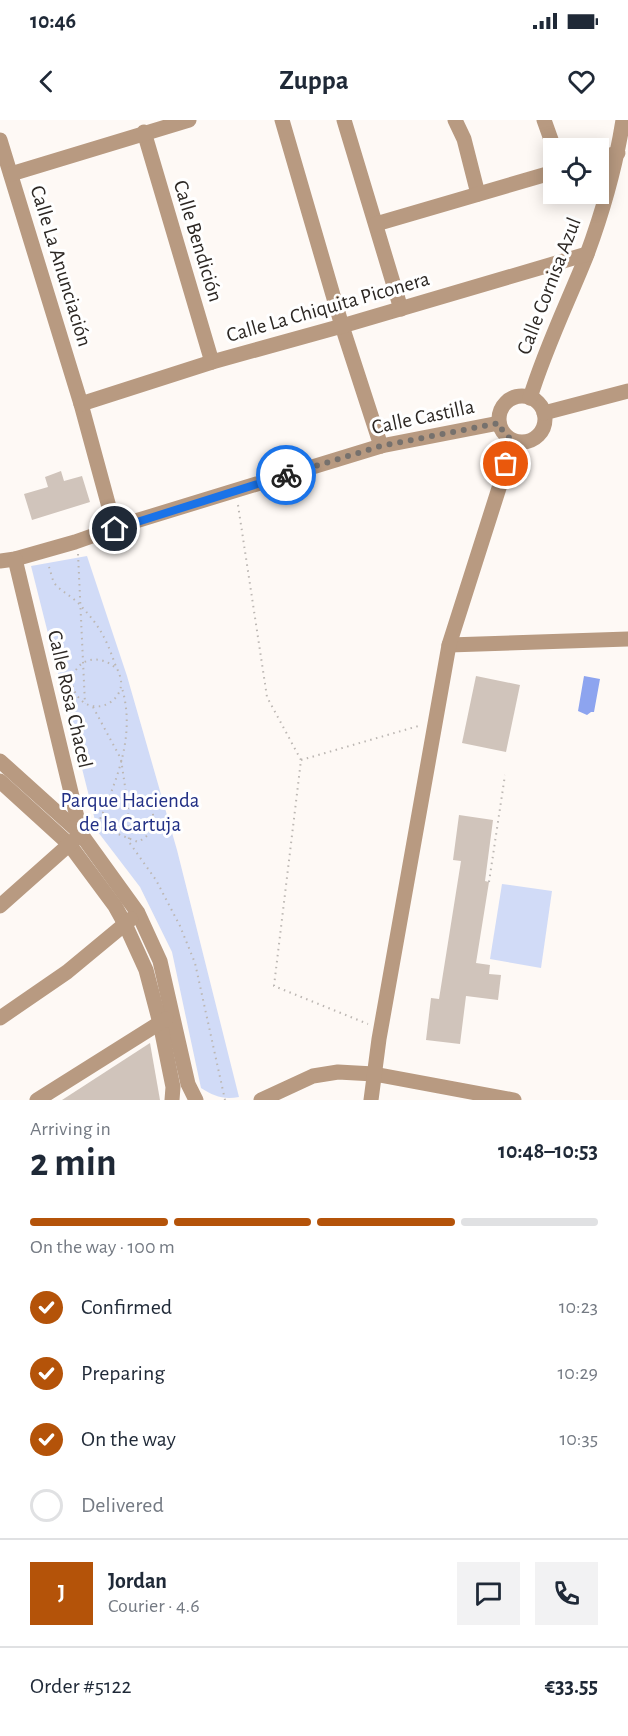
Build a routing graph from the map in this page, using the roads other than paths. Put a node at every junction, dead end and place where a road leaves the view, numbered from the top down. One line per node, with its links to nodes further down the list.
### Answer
1 (189, 120): 7 (street)
2 (282, 120): 18 (street)
3 (344, 120): 15 (street)
4 (455, 120): 14 (street)
5 (544, 120): 8 (street)
6 (623, 120): 10 (street, Calle Cornisa Azul)
7 (144, 132): 12 (street); 19 (street, Calle Bendición)
8 (550, 138)
9 (0, 140): 12 (street, Calle La Anunciación)
10 (618, 153): 11 (street); 16 (street, Calle Cornisa Azul)
11 (609, 155)
12 (11, 174): 22 (street, Calle La Anunciación)
13 (543, 175): 14 (street)
14 (478, 194): 15 (street)
15 (376, 224): 17 (street)
16 (587, 254): 17 (street, Calle La Chiquita Piconera); 21 (street, Calle Cornisa Azul)
17 (401, 309): 18 (street, Calle La Chiquita Piconera)
18 (342, 326): 19 (street, Calle La Chiquita Piconera); 26 (street)
19 (212, 362): 22 (street, Calle La Chiquita Piconera)
20 (628, 391): 23 (street)
21 (530, 398): 23 (street); 24 (street)
22 (81, 404): 27 (street, Calle La Anunciación)
23 (544, 413): 25 (street)
24 (499, 423): 25 (street); 26 (street, Calle Castilla)
25 (514, 441): 32 (street)
26 (381, 446): 27 (street, Calle Castilla)
27 (115, 529): 28 (street, Calle Castilla)
28 (8, 560): 35 (street, Calle Rosa Chacel)
29 (628, 628): 31 (street)
30 (628, 639): 31 (street)
31 (535, 642): 32 (street)
32 (449, 645): 42 (street)
33 (0, 761): 35 (street)
34 (0, 781): 35 (street)
35 (75, 839): 36 (street); 37 (street); 38 (street)
36 (0, 906)
37 (138, 913): 38 (street); 39 (street)
38 (125, 924): 40 (street); 41 (street)
39 (174, 1014): 41 (street); 45 (street)
40 (0, 1017)
41 (160, 1023): 43 (street); 44 (street)
42 (374, 1074): 46 (street); 47 (street); 48 (street)
43 (37, 1100)
44 (172, 1100)
45 (196, 1100)
46 (261, 1100)
47 (371, 1100)
48 (514, 1100)

